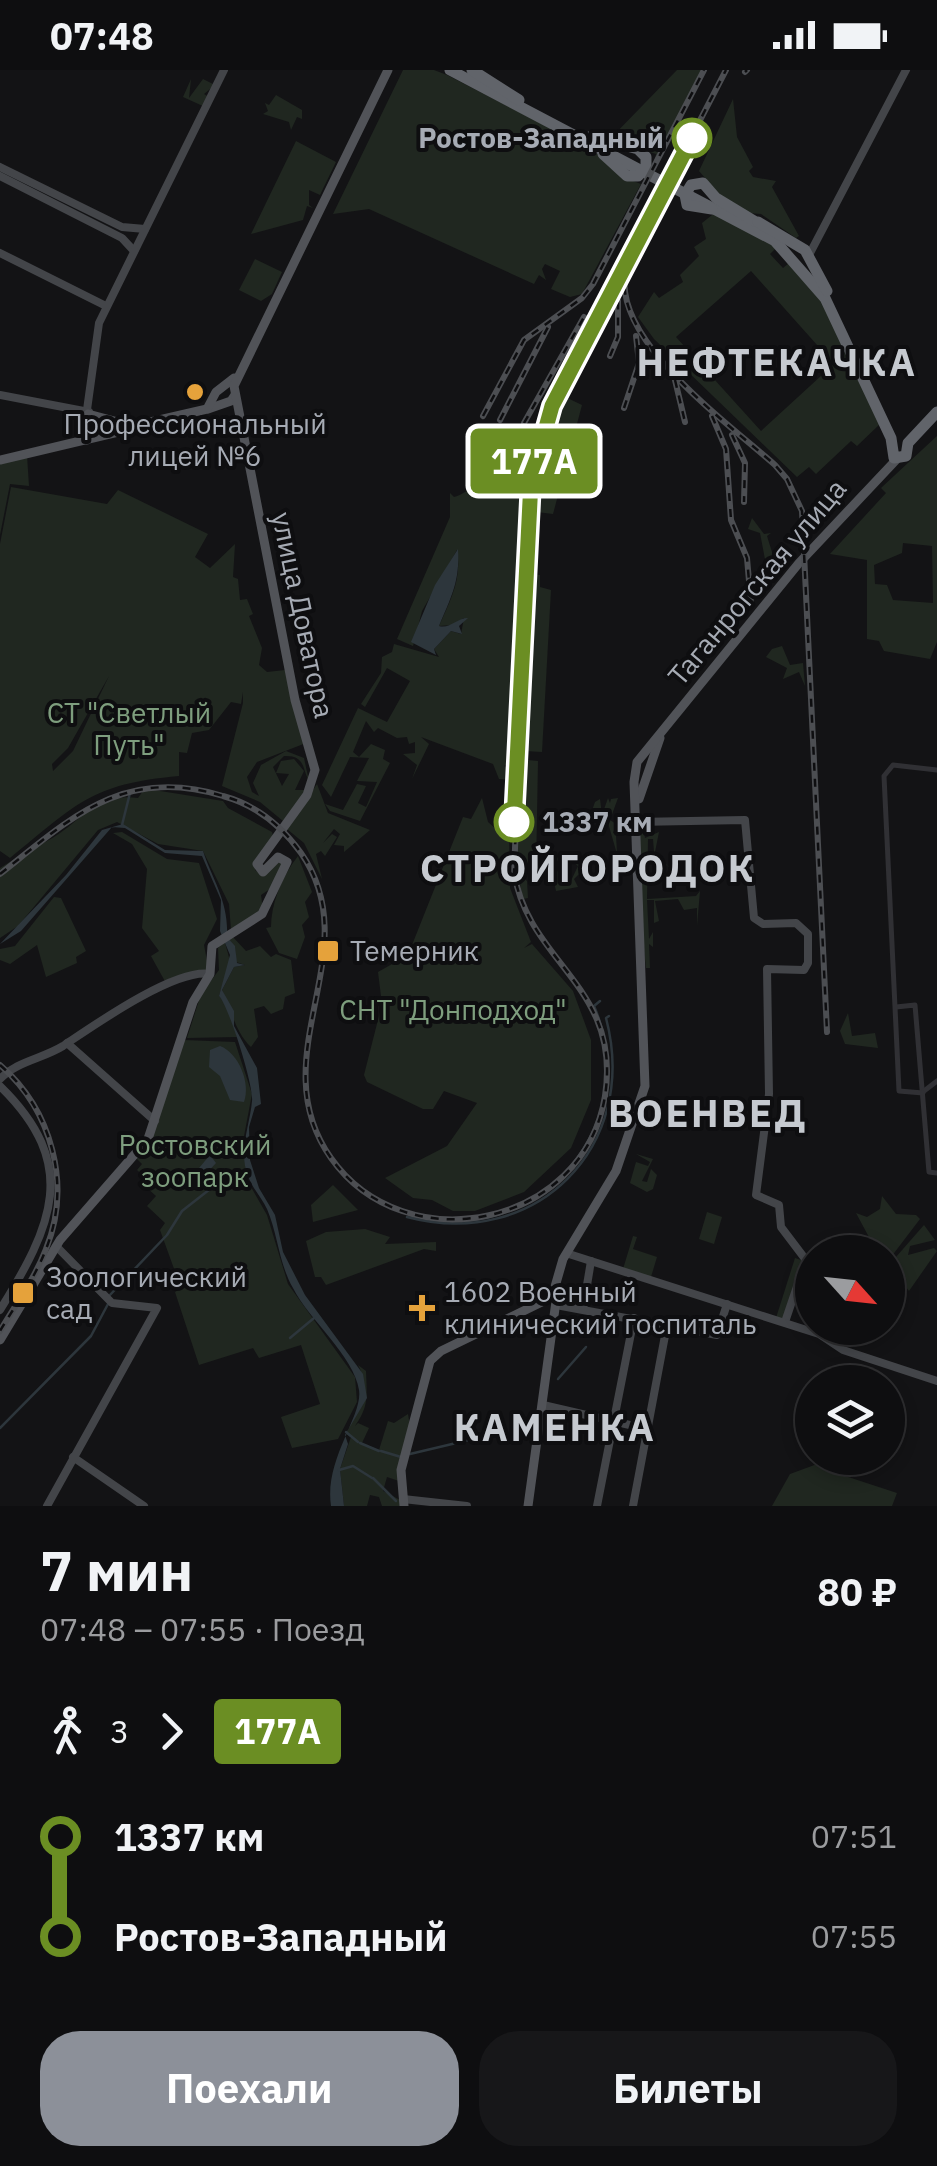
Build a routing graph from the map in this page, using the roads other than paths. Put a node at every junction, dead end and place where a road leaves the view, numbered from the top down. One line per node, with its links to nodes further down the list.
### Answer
1 (224, 70): 13 (street)
2 (386, 70): 20 (main road)
3 (450, 70): 5 (highway)
4 (906, 70): 16 (street)
5 (480, 79): 6 (highway)
6 (580, 135): 6 (highway); 9 (highway)
7 (0, 167): 13 (street)
8 (0, 176): 13 (street)
9 (691, 192): 10 (highway); 11 (highway)
10 (719, 210): 11 (highway); 12 (highway)
11 (754, 221): 12 (highway)
12 (767, 231): 14 (highway)
13 (136, 238): 18 (street)
14 (795, 251): 16 (highway); 17 (highway)
15 (0, 253): 18 (street)
16 (808, 255): 17 (highway)
17 (814, 276): 26 (highway)
18 (106, 306): 22 (street)
19 (0, 396): 22 (street)
20 (228, 398): 23 (main road); 24 (main road); 29 (main road, улица Доватора)
21 (937, 409): 26 (highway)
22 (87, 413): 23 (main road); 25 (main road)
23 (118, 422): 24 (main road)
24 (112, 433): 25 (main road)
25 (88, 437): 27 (main road)
26 (897, 449): 28 (main road, Таганрогская улица)
27 (0, 459)
28 (636, 822): 34 (main road, Таганрогская улица); 41 (street)
29 (210, 974): 30 (street); 32 (main road)
30 (67, 1043): 31 (street); 32 (street)
31 (2, 1079): 39 (street)
32 (155, 1121): 33 (main road)
33 (56, 1246): 43 (main road); 48 (street)
34 (568, 1254): 35 (street); 36 (main road, Таганрогская улица); 36 (main road, Таганрогская улица)
35 (591, 1261): 37 (street); 38 (street)
36 (553, 1303): 38 (street); 45 (main road, Таганрогская улица); 49 (main road)
37 (727, 1304): 41 (street); 42 (street)
38 (583, 1308): 40 (street)
39 (0, 1310)
40 (634, 1318): 42 (street); 46 (street)
41 (785, 1322): 44 (street)
42 (667, 1325): 47 (street)
43 (0, 1340)
44 (937, 1381)
45 (542, 1406): 46 (street); 53 (main road, Таганрогская улица)
46 (614, 1421): 47 (street); 54 (street)
47 (648, 1429): 55 (street)
48 (74, 1457): 50 (street); 51 (street)
49 (404, 1504): 52 (street)
50 (47, 1506)
51 (144, 1506)
52 (467, 1506)
53 (528, 1506)
54 (598, 1506)
55 (633, 1506)

